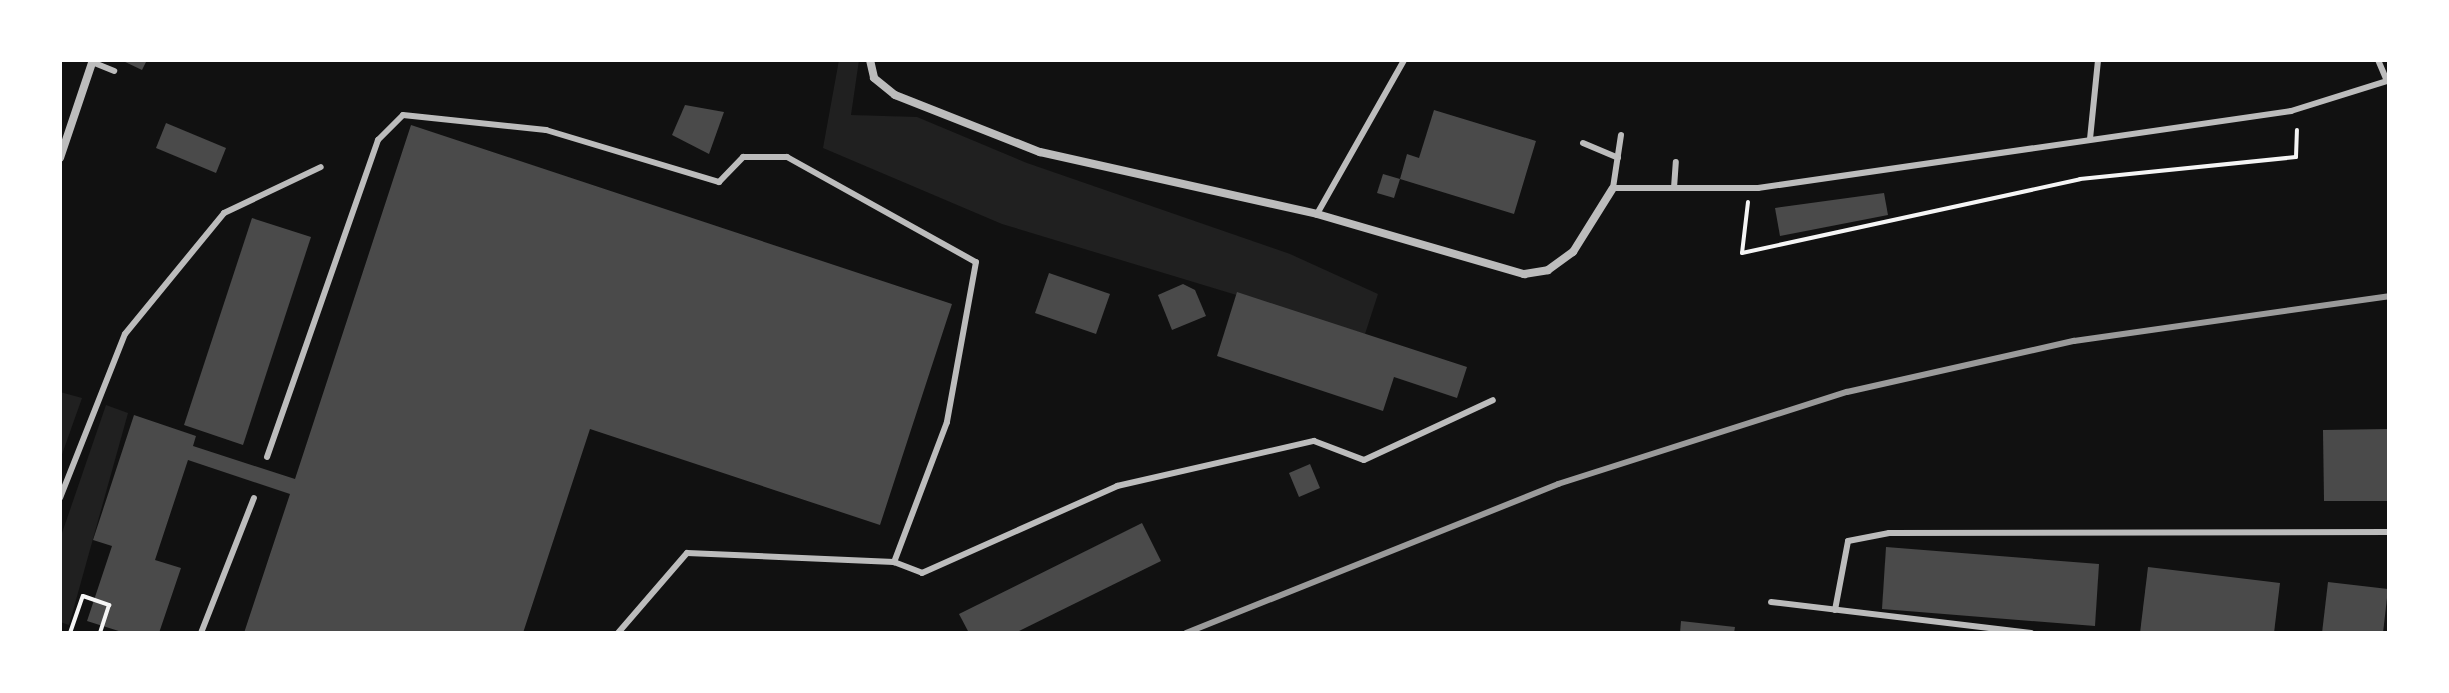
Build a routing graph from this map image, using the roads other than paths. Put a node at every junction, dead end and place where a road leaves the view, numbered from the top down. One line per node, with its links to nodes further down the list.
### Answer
1 (870, 60): 16 (street)
2 (1404, 60): 16 (lane)
3 (2098, 60): 8 (lane)
4 (2378, 60): 8 (lane)
5 (92, 61): 6 (lane); 10 (street)
6 (114, 71)
7 (1621, 135): 11 (lane)
8 (2090, 139): 15 (lane)
9 (1583, 143): 11 (lane)
10 (60, 158)
11 (1618, 158): 14 (lane)
12 (1676, 162): 15 (lane)
13 (321, 167): 19 (lane)
14 (1613, 188): 15 (lane); 16 (street)
15 (1674, 188)
16 (1317, 214)
17 (1493, 400): 22 (lane)
18 (267, 457): 22 (lane)
19 (60, 498)
20 (254, 498): 25 (lane)
21 (2389, 532): 24 (lane)
22 (894, 562): 26 (lane)
23 (1771, 602): 24 (lane)
24 (1835, 610): 27 (lane)
25 (201, 633)
26 (618, 633)
27 (2031, 633)

